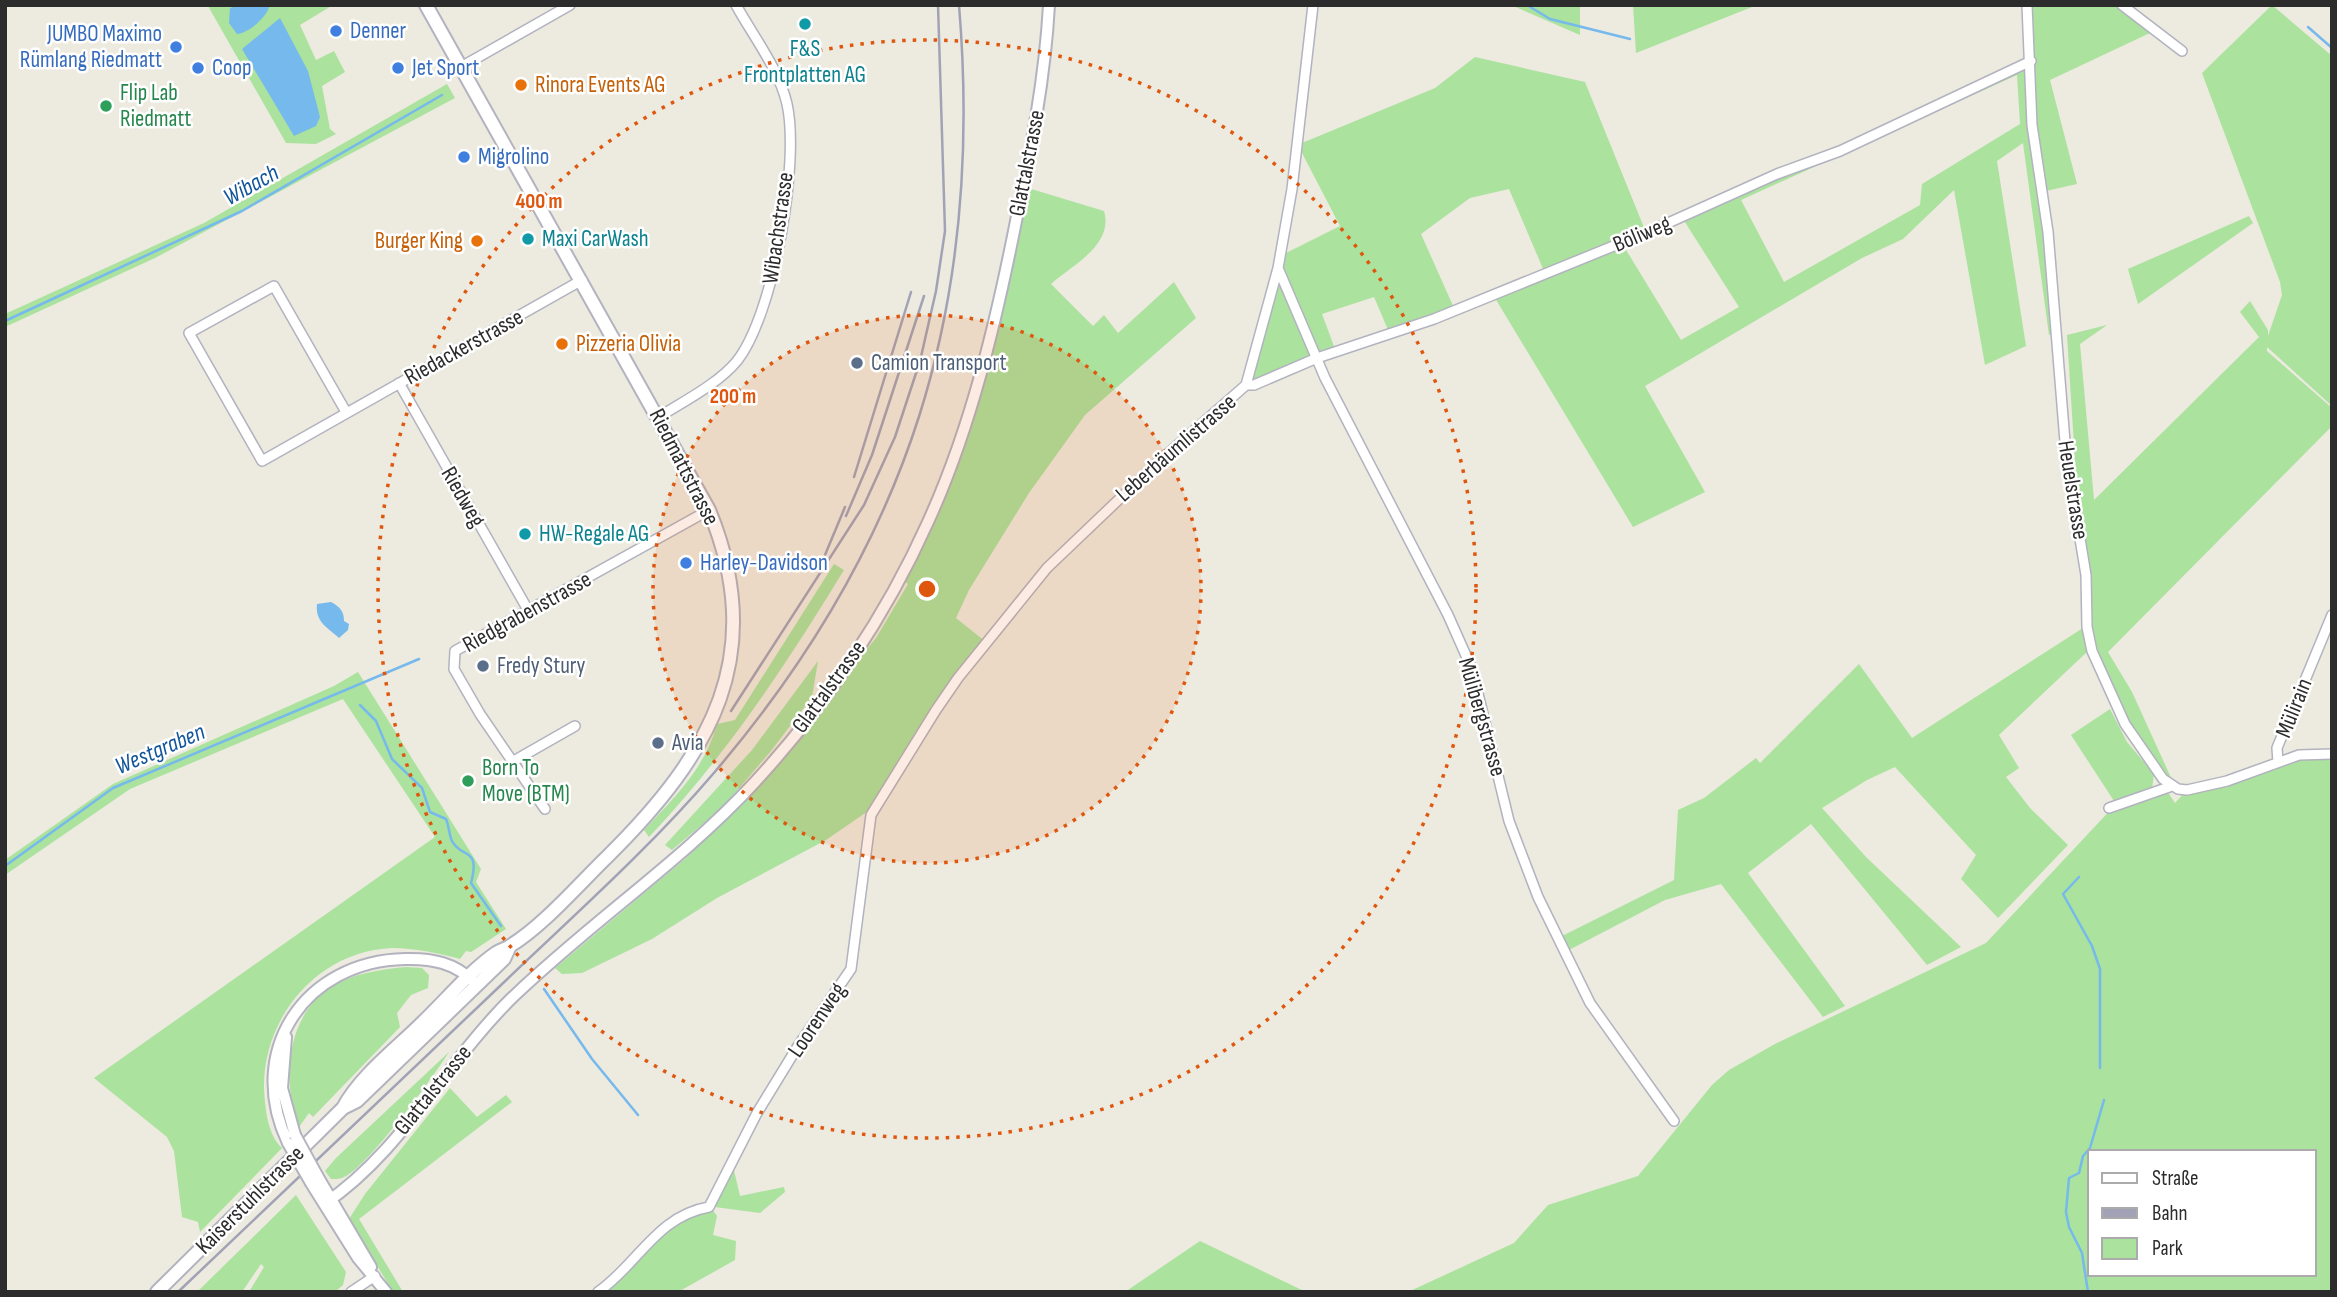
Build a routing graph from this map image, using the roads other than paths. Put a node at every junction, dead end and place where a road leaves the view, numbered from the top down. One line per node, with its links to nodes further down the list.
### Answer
1 (426, 5): 10 (main road, Riedmattstrasse)
2 (570, 5): 10 (street)
3 (736, 5): 17 (street, Wibachstrasse)
4 (1049, 5): 31 (street, Glattalstrasse)
5 (1313, 5): 11 (street, Leberbäumlistrasse)
6 (2027, 5): 9 (street, Heuelstrasse)
7 (2122, 5): 8 (street)
8 (2182, 51)
9 (2031, 61): 13 (street, Böliweg); 25 (street, Heuelstrasse)
10 (461, 67): 12 (main road, Riedmattstrasse)
11 (1278, 268): 13 (street, Mülibergstrasse); 15 (street, Leberbäumlistrasse)
12 (582, 280): 14 (street, Riedackerstrasse); 17 (main road, Riedmattstrasse)
13 (1317, 358): 15 (street, Böliweg); 30 (street, Mülibergstrasse)
14 (399, 383): 16 (street, Riedackerstrasse); 19 (street, Riedweg)
15 (1246, 385): 28 (street, Leberbäumlistrasse)
16 (346, 412): 16 (street, Riedackerstrasse)
17 (659, 417): 18 (main road, Riedmattstrasse)
18 (709, 510): 19 (street, Riedgrabenstrasse); 29 (main road, Riedmattstrasse)
19 (528, 610): 23 (street, Riedgrabenstrasse)
20 (2332, 615): 24 (street, Mülirain)
21 (575, 726): 23 (street)
22 (2332, 754): 24 (street)
23 (512, 762): 27 (street, Riedgrabenstrasse)
24 (2278, 762): 25 (street)
25 (2172, 786): 26 (street)
26 (2109, 808)
27 (545, 810)
28 (871, 815): 36 (street, Loorenweg)
29 (473, 981): 31 (street, bridge); 33 (main road, Kaiserstuhlstrasse)
30 (1674, 1121)
31 (328, 1202): 32 (street)
32 (375, 1276): 34 (street); 35 (street)
33 (157, 1292)
34 (351, 1292)
35 (386, 1292)
36 (598, 1292)

